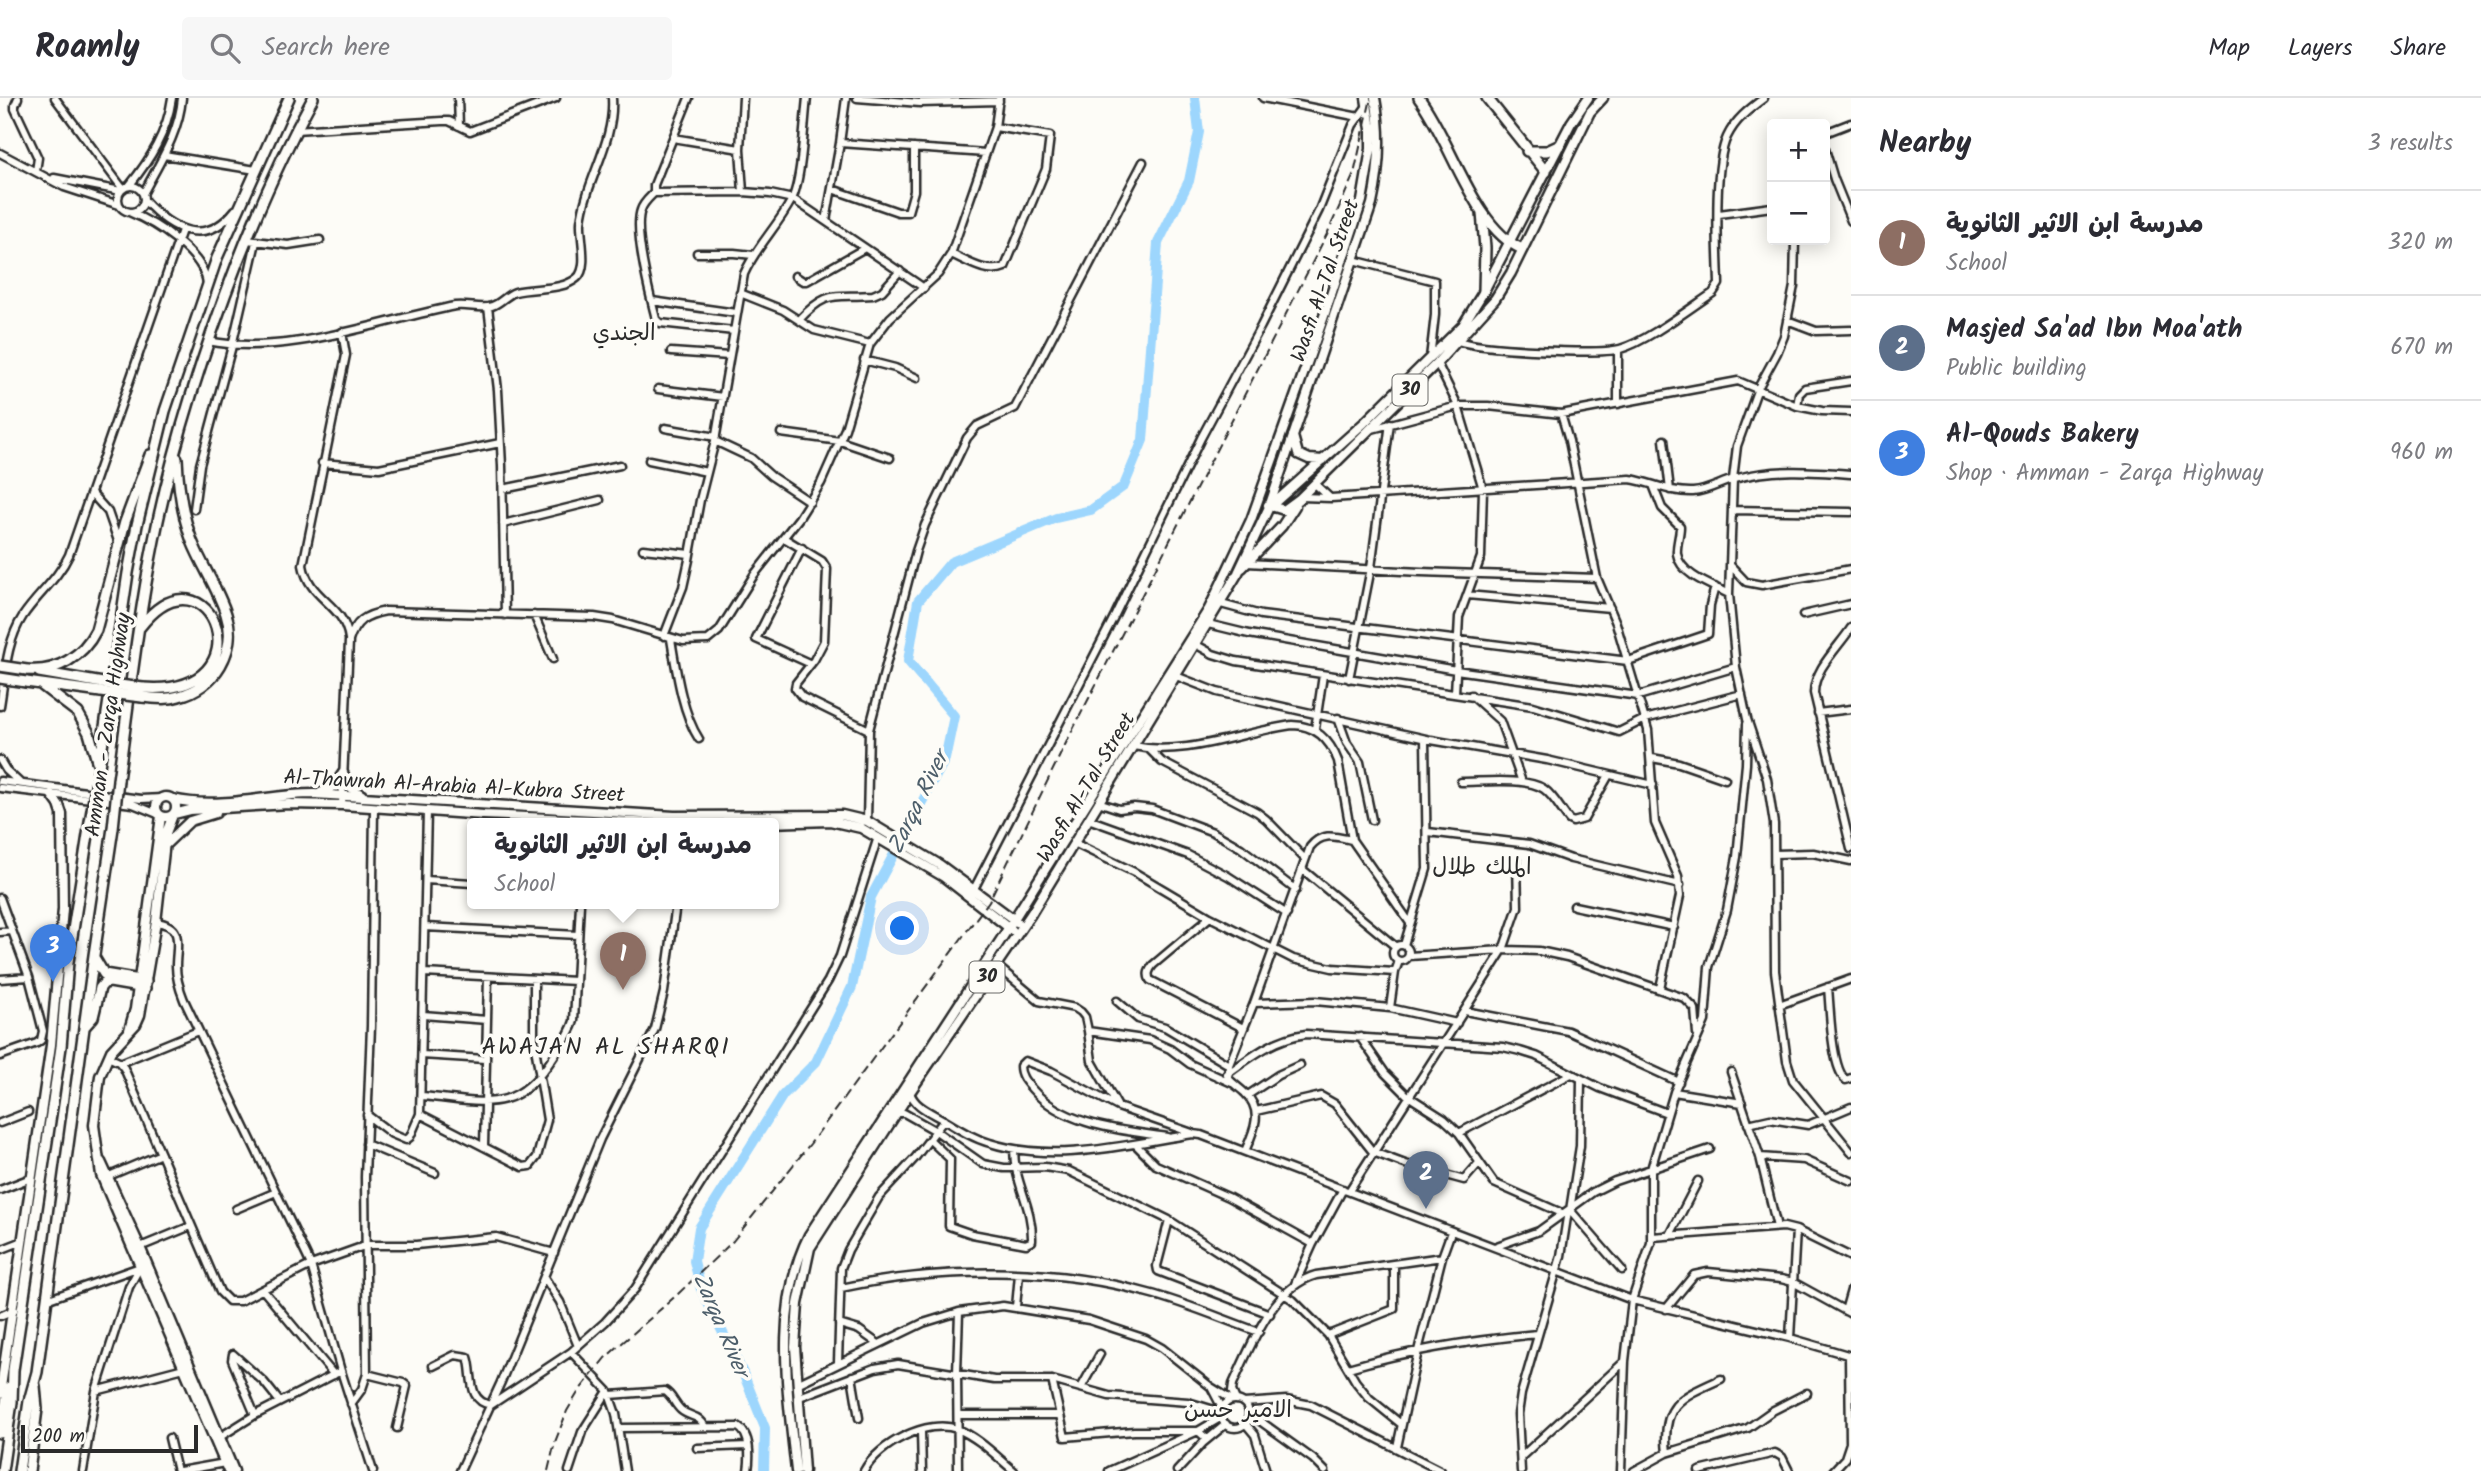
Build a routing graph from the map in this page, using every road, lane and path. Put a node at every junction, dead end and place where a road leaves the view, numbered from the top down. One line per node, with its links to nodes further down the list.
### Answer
1 (18, 98): 41 (street)
2 (55, 98): 45 (street)
3 (172, 98): 45 (street)
4 (182, 98): 37 (street)
5 (289, 98): 40 (highway, Amman - Zarqa Highway)
6 (313, 98): 27 (highway, Amman - Zarqa Highway)
7 (458, 98): 25 (street)
8 (556, 98): 25 (street)
9 (612, 98): 78 (street)
10 (689, 98): 29 (street)
11 (743, 98): 33 (street)
12 (807, 98): 50 (street)
13 (846, 98): 30 (street)
14 (857, 98): 21 (street)
15 (1263, 98): 23 (street)
16 (1419, 98): 55 (highway)
17 (1487, 98): 34 (highway)
18 (1585, 98): 31 (main road, 30)
19 (1764, 98): 56 (street)
20 (1600, 99): 44 (main road, 30)
21 (999, 100): 26 (street)
22 (1370, 100): 23 (street); 70 (main road, Wasfi Al-Tal Street); 129 (main road, Wasfi Al-Tal Street)
23 (1359, 117): 249 (street)
24 (1851, 122): 28 (street)
25 (459, 126): 27 (street)
26 (995, 127): 36 (street); 68 (street)
27 (295, 130): 61 (highway, Amman - Zarqa Highway)
28 (1830, 131)
29 (673, 138): 33 (street); 48 (street)
30 (840, 143): 32 (street); 46 (street)
31 (1560, 145): 34 (highway); 42 (main road, 30)
32 (914, 148): 36 (street); 46 (street)
33 (740, 149): 47 (street)
34 (1527, 151): 42 (highway)
35 (0, 153): 41 (street)
36 (986, 153): 68 (street)
37 (164, 155): 40 (street); 49 (street)
38 (1143, 162): 198 (street)
39 (1830, 166): 58 (street)
40 (256, 170): 51 (highway, Amman - Zarqa Highway)
41 (36, 171): 43 (street)
42 (1546, 172): 44 (main road); 63 (main road, 30)
43 (46, 175): 45 (street); 52 (street)
44 (1557, 177): 66 (main road, 30)
45 (124, 189): 49 (street); 52 (street)
46 (832, 189): 57 (street)
47 (743, 192): 48 (street); 50 (street)
48 (654, 193): 77 (street)
49 (143, 197): 54 (street); 59 (street)
50 (793, 199): 57 (street); 69 (street)
51 (243, 200): 59 (street); 75 (highway, Amman - Zarqa Highway)
52 (119, 205): 54 (street)
53 (1767, 208): 56 (street)
54 (129, 212): 62 (street)
55 (1482, 212): 63 (highway); 74 (highway)
56 (1719, 214): 89 (street)
57 (826, 221): 65 (street)
58 (1851, 221)
59 (182, 230): 62 (street)
60 (320, 240): 61 (street)
61 (251, 241): 85 (highway, Amman - Zarqa Highway); 88 (street)
62 (178, 242): 75 (street); 130 (street)
63 (1509, 243): 66 (highway); 74 (main road, 30)
64 (1795, 245): 81 (street)
65 (865, 247): 71 (street); 72 (street)
66 (1522, 249): 86 (main road, 30)
67 (697, 253): 69 (street)
68 (951, 254): 73 (street)
69 (753, 255): 76 (street)
70 (1353, 260): 93 (street); 107 (main road, Wasfi Al-Tal Street)
71 (900, 271): 73 (street); 80 (street)
72 (795, 276)
73 (924, 288): 87 (street)
74 (1484, 291): 93 (main road, 30)
75 (207, 292): 111 (highway, Amman - Zarqa Highway)
76 (740, 293): 79 (street); 80 (street)
77 (652, 302): 79 (street); 83 (street)
78 (488, 307): 84 (street); 113 (street)
79 (736, 313): 83 (street)
80 (799, 320): 87 (street)
81 (1787, 320): 82 (street); 96 (street)
82 (1851, 330)
83 (734, 331): 91 (street)
84 (342, 332): 88 (street); 118 (street)
85 (208, 341): 88 (street); 114 (highway, Amman - Zarqa Highway)
86 (1458, 341): 89 (street); 93 (main road, 30)
87 (870, 344): 92 (street)
88 (232, 346): 137 (street)
89 (1618, 350): 99 (street)
90 (671, 352): 91 (street)
91 (729, 356): 98 (street)
92 (864, 360): 94 (street); 112 (street)
93 (1433, 361): 100 (street); 106 (main road, 30); 117 (main road, 30)
94 (917, 378)
95 (1851, 381): 101 (street)
96 (1758, 388): 99 (street); 101 (street); 122 (street)
97 (658, 389): 98 (street)
98 (723, 397): 109 (street)
99 (1618, 404): 103 (street)
100 (1458, 406): 103 (street); 104 (street); 127 (street)
101 (1797, 406): 102 (street)
102 (1851, 412)
103 (1561, 414): 123 (street)
104 (1390, 422): 106 (street); 131 (street)
105 (665, 428): 109 (street)
106 (1370, 429): 124 (main road, 30)
107 (1293, 432): 117 (main road); 136 (main road, Wasfi Al-Tal Street)
108 (781, 433): 112 (street)
109 (715, 439): 120 (street); 135 (street)
110 (1664, 440): 128 (street)
111 (158, 441): 143 (highway); 206 (highway, Amman - Zarqa Highway)
112 (840, 441): 115 (street); 135 (street)
113 (500, 443): 118 (street); 126 (street)
114 (176, 445): 166 (highway, Amman - Zarqa Highway); 185 (highway)
115 (890, 458)
116 (649, 460): 120 (street)
117 (1324, 460): 136 (main road, 30)
118 (322, 463): 169 (street)
119 (620, 464): 126 (street)
120 (707, 472): 146 (street)
121 (1851, 474): 122 (street)
122 (1733, 480): 128 (street); 138 (street)
123 (1577, 482): 125 (street); 127 (street); 153 (street)
124 (1315, 484): 132 (main road, 30); 133 (street)
125 (1653, 485): 128 (street); 154 (street)
126 (503, 489): 141 (street)
127 (1483, 489): 131 (street); 152 (street)
128 (1670, 490)
129 (1261, 493): 136 (main road); 140 (main road, Wasfi Al-Tal Street)
130 (92, 494): 143 (street); 190 (street)
131 (1380, 494): 133 (street); 149 (street)
132 (1300, 498): 133 (street); 136 (main road, 30); 147 (main road)
133 (1331, 498)
134 (600, 500): 141 (street)
135 (810, 502): 142 (street)
136 (1269, 507): 140 (main road, 30); 151 (main road, Wasfi Al-Tal Street / 30)
137 (194, 509)
138 (1733, 510): 139 (street); 148 (street)
139 (1851, 512)
140 (1251, 520): 252 (main road, Wasfi Al-Tal Street / 30)
141 (503, 524): 160 (street)
142 (784, 538): 144 (street); 167 (street)
143 (119, 543): 178 (highway)
144 (802, 548): 174 (street); 174 (street)
145 (643, 549): 146 (street)
146 (690, 554): 167 (street)
147 (1247, 563): 149 (street); 151 (main road)
148 (1730, 565): 150 (street); 155 (street)
149 (1371, 568): 152 (street); 164 (street)
150 (1851, 569)
151 (1238, 573): 157 (main road, Wasfi Al-Tal Street / 30)
152 (1476, 573): 153 (street); 156 (street)
153 (1597, 578): 159 (street)
154 (1715, 587): 155 (street); 173 (street)
155 (1729, 594): 176 (street)
156 (1467, 595): 159 (street); 168 (street)
157 (1221, 604): 163 (main road, Wasfi Al-Tal Street / 30); 164 (street)
158 (1851, 604): 162 (street)
159 (1610, 608): 173 (street)
160 (505, 615): 161 (street); 169 (street)
161 (534, 615): 167 (street); 172 (street)
162 (1803, 615)
163 (1208, 624): 170 (main road, Wasfi Al-Tal Street / 30); 171 (street)
164 (1361, 627): 168 (street); 171 (street)
165 (1851, 628): 192 (street)
166 (139, 629): 185 (highway); 272 (highway, Amman - Zarqa Highway, bridge)
167 (668, 638): 199 (street)
168 (1457, 640): 173 (street); 177 (street)
169 (349, 641): 207 (street)
170 (1195, 644): 179 (street); 180 (main road, Wasfi Al-Tal Street / 30)
171 (1355, 651): 177 (street); 182 (street)
172 (553, 659)
173 (1628, 661): 189 (street)
174 (811, 664): 198 (street)
175 (0, 666): 178 (highway, bridge)
176 (1736, 667): 187 (street); 189 (street)
177 (1455, 670): 186 (street); 189 (street)
178 (31, 671): 184 (highway)
179 (1322, 675): 182 (street); 193 (street)
180 (1176, 676): 193 (street); 201 (main road, Wasfi Al-Tal Street / 30)
181 (0, 678): 183 (highway, bridge)
182 (1349, 679): 186 (street)
183 (40, 684): 184 (highway); 206 (highway)
184 (102, 687): 185 (highway, bridge)
185 (143, 693)
186 (1455, 693): 188 (street)
187 (1742, 694): 195 (street); 196 (street)
188 (1471, 695): 195 (street); 203 (street)
189 (1638, 696): 195 (street)
190 (0, 706)
191 (1851, 709): 192 (street)
192 (1818, 713): 239 (street)
193 (1317, 714): 194 (street); 197 (street)
194 (1338, 718): 200 (street); 231 (street)
195 (1646, 719): 204 (street)
196 (1747, 719): 241 (street); 301 (street)
197 (1315, 729): 202 (street); 235 (street)
198 (869, 730): 230 (street)
199 (699, 739)
200 (1425, 739): 203 (street); 233 (street)
201 (1133, 746): 202 (street); 222 (main road, Wasfi Al-Tal Street / 30)
202 (1149, 749): 242 (street)
203 (1510, 753): 208 (street); 212 (street)
204 (1652, 758): 209 (street); 214 (street)
205 (0, 760): 213 (street)
206 (98, 765): 276 (highway, Amman - Zarqa Highway, bridge)
207 (344, 773): 217 (main road); 218 (main road); 221 (street)
208 (1609, 775): 212 (street); 214 (street)
209 (1725, 779)
210 (0, 781): 213 (street)
211 (1461, 782): 212 (street)
212 (1522, 782)
213 (20, 783): 219 (street)
214 (1653, 785): 248 (street)
215 (0, 788): 216 (street)
216 (51, 794): 227 (street); 274 (main road)
217 (314, 794): 220 (main road, Al-Thawrah Al-Arabia Al-Kubra Street); 221 (main road, Al-Thawrah Al-Arabia Al-Kubra Street)
218 (368, 797): 221 (main road, Al-Thawrah Al-Arabia Al-Kubra Street); 230 (main road, Al-Thawrah Al-Arabia Al-Kubra Street)
219 (162, 798): 220 (main road); 227 (main road)
220 (173, 799): 226 (main road)
221 (343, 801): 223 (main road, Al-Thawrah Al-Arabia Al-Kubra Street); 224 (main road, Al-Thawrah Al-Arabia Al-Kubra Street)
222 (1098, 802): 229 (main road, Wasfi Al-Tal Street / 30); 250 (street)
223 (374, 808): 225 (main road, Al-Thawrah Al-Arabia Al-Kubra Street); 333 (street)
224 (233, 809): 226 (main road, Al-Thawrah Al-Arabia Al-Kubra Street); 238 (main road)
225 (427, 811): 228 (main road, Al-Thawrah Al-Arabia Al-Kubra Street); 246 (street)
226 (174, 814): 227 (main road); 238 (main road)
227 (160, 815): 286 (main road)
228 (498, 818)
229 (1088, 819): 237 (main road, Wasfi Al-Tal Street / 30); 256 (street)
230 (867, 821): 236 (main road, Al-Thawrah Al-Arabia Al-Kubra Street)
231 (1372, 821)
232 (779, 823): 234 (main road)
233 (1428, 832): 248 (street); 260 (street)
234 (878, 837): 236 (main road); 411 (street)
235 (1352, 840): 242 (street); 260 (street)
236 (895, 842): 240 (main road)
237 (1074, 843): 258 (street); 265 (main road, Wasfi Al-Tal Street / 30)
238 (164, 846): 259 (main road)
239 (1851, 849)
240 (912, 852): 249 (main road); 257 (main road)
241 (1775, 854): 244 (street); 291 (street)
242 (1304, 859): 245 (street)
243 (1517, 861): 271 (street)
244 (1851, 861)
245 (1302, 869): 250 (street); 269 (street)
246 (426, 880): 247 (street); 263 (street)
247 (467, 883)
248 (1680, 885): 262 (street)
249 (974, 889): 257 (main road)
250 (1296, 890): 256 (street)
251 (0, 898): 264 (street)
252 (1024, 903): 257 (main road); 261 (main road, Wasfi Al-Tal Street / 30)
253 (1574, 906): 262 (street)
254 (580, 909): 267 (street)
255 (676, 909): 380 (street)
256 (1287, 914): 270 (street)
257 (1000, 915): 261 (main road); 268 (main road)
258 (1210, 917): 270 (street); 298 (street)
259 (156, 922): 286 (main road); 299 (street)
260 (1410, 923): 269 (street)
261 (1012, 924): 265 (main road); 268 (main road, Wasfi Al-Tal Street / 30)
262 (1674, 926): 288 (street)
263 (425, 927): 267 (street); 279 (street)
264 (12, 930): 266 (street); 280 (street)
265 (1020, 930): 277 (main road, Wasfi Al-Tal Street / 30)
266 (0, 932)
267 (578, 935): 285 (street)
268 (1002, 938): 479 (main road, Wasfi Al-Tal Street / 30)
269 (1400, 946): 273 (street); 275 (street)
270 (1274, 950): 278 (street); 290 (street)
271 (1503, 950): 273 (street); 288 (street); 293 (street)
272 (94, 955): 286 (highway); 297 (highway, Amman - Zarqa Highway)
273 (1409, 956): 275 (street)
274 (58, 961): 276 (highway); 359 (main road)
275 (1399, 961): 278 (street)
276 (68, 962): 399 (highway, Amman - Zarqa Highway)
277 (996, 965): 300 (street); 319 (main road, Wasfi Al-Tal Street / 30)
278 (1395, 972): 292 (street)
279 (424, 973): 281 (street); 294 (street)
280 (29, 977): 282 (street); 305 (street)
281 (488, 977): 284 (street); 295 (street)
282 (0, 979)
283 (1851, 979): 287 (street)
284 (534, 980): 285 (street); 314 (street)
285 (576, 981): 314 (street)
286 (142, 984): 297 (highway); 306 (main road)
287 (1828, 987): 291 (street); 315 (street)
288 (1660, 988): 301 (street)
289 (1117, 1001): 309 (street)
290 (1254, 1003): 292 (street); 298 (street)
291 (1779, 1005): 334 (street)
292 (1390, 1008): 296 (street)
293 (1465, 1011): 296 (street); 317 (street)
294 (423, 1016): 295 (street); 304 (street)
295 (486, 1020): 307 (street)
296 (1457, 1023): 303 (street)
297 (84, 1028): 396 (highway, Amman - Zarqa Highway)
298 (1243, 1028): 309 (street)
299 (198, 1031): 308 (street); 364 (street)
300 (1088, 1031): 318 (street); 326 (street)
301 (1697, 1035): 317 (street)
302 (1360, 1037): 303 (street); 312 (street); 323 (street)
303 (1444, 1045): 313 (street); 323 (street)
304 (422, 1055): 307 (street); 322 (street)
305 (0, 1056)
306 (108, 1057): 308 (street); 353 (main road)
307 (485, 1059): 324 (street)
308 (120, 1063): 351 (street)
309 (1228, 1065): 312 (street)
310 (1300, 1065): 321 (street)
311 (1731, 1072): 325 (street)
312 (1227, 1074): 318 (street)
313 (1571, 1074): 316 (street); 339 (street)
314 (541, 1076): 324 (street); 345 (street)
315 (1851, 1078)
316 (1581, 1079): 331 (street); 366 (street)
317 (1679, 1082): 320 (street)
318 (1232, 1083): 321 (street)
319 (910, 1091): 330 (main road, Wasfi Al-Tal Street / 30); 335 (street)
320 (1674, 1092): 325 (street); 331 (street)
321 (1248, 1095): 328 (street)
322 (422, 1096): 324 (street); 332 (street)
323 (1408, 1096): 339 (street); 349 (street)
324 (485, 1101): 345 (street)
325 (1742, 1103): 337 (street)
326 (1118, 1107): 340 (street); 341 (street)
327 (1851, 1107): 334 (street)
328 (1256, 1111): 348 (street); 349 (street)
329 (28, 1112): 336 (street)
330 (896, 1113): 338 (street); 430 (main road, Wasfi Al-Tal Street / 30)
331 (1667, 1113): 356 (street)
332 (420, 1114): 333 (street); 345 (street)
333 (367, 1115): 343 (street)
334 (1822, 1118): 337 (street); 350 (street)
335 (944, 1120): 338 (street); 346 (street)
336 (0, 1123)
337 (1748, 1124): 352 (street)
338 (936, 1131): 342 (street); 355 (street)
339 (1459, 1133): 354 (street)
340 (1193, 1134): 341 (street); 348 (street)
341 (1172, 1138): 344 (street)
342 (930, 1140): 355 (street); 392 (street)
343 (366, 1144): 357 (street); 376 (street)
344 (1136, 1145): 346 (street); 375 (street)
345 (484, 1147)
346 (1014, 1149): 355 (street)
347 (1710, 1149): 356 (street)
348 (1245, 1151): 363 (street)
349 (1373, 1152): 354 (street); 363 (street)
350 (1851, 1152)
351 (161, 1154): 358 (street); 368 (street)
352 (1760, 1157): 361 (street); 369 (street)
353 (99, 1160): 358 (main road); 385 (main road)
354 (1478, 1164): 366 (street)
355 (1014, 1167): 367 (street)
356 (1651, 1169): 366 (street); 373 (street)
357 (435, 1173)
358 (109, 1177): 377 (main road)
359 (31, 1178): 362 (street); 374 (main road)
360 (1698, 1181): 372 (street)
361 (1851, 1181)
362 (0, 1190)
363 (1346, 1190): 371 (street); 375 (street)
364 (276, 1192): 365 (street); 384 (street)
365 (236, 1209)
366 (1567, 1211): 378 (street); 386 (street); 387 (street)
367 (1169, 1220): 395 (street); 403 (street)
368 (191, 1226): 377 (street); 393 (street)
369 (1777, 1227): 370 (street); 372 (street)
370 (1796, 1230): 382 (street); 390 (street)
371 (1451, 1232): 378 (street); 381 (street)
372 (1670, 1235): 373 (street)
373 (1652, 1237): 397 (street)
374 (23, 1241): 379 (street); 399 (main road)
375 (1313, 1244): 391 (street)
376 (367, 1245): 380 (street); 384 (street); 423 (street)
377 (141, 1247): 459 (main road)
378 (1494, 1247): 386 (street)
379 (0, 1250)
380 (554, 1253): 389 (street)
381 (1442, 1256): 383 (street); 412 (street)
382 (1851, 1257)
383 (1394, 1264): 391 (street); 407 (street)
384 (312, 1265): 393 (street); 421 (street)
385 (140, 1267): 396 (street); 419 (main road); 433 (street)
386 (1557, 1270): 397 (street); 408 (street)
387 (1622, 1270)
388 (1019, 1274): 392 (street); 398 (street); 406 (street)
389 (544, 1277): 411 (street); 442 (street)
390 (1793, 1282): 400 (street); 402 (street); 409 (street)
391 (1294, 1285): 395 (street)
392 (841, 1289): 405 (street)
393 (263, 1290): 424 (street)
394 (1851, 1290): 402 (street)
395 (1284, 1294): 403 (street); 407 (street)
396 (46, 1300): 429 (highway, Amman - Zarqa Highway)
397 (1632, 1300): 400 (street); 416 (street)
398 (1016, 1307): 401 (street); 431 (street)
399 (18, 1308): 404 (street); 426 (highway, Amman - Zarqa Highway); 436 (main road)
400 (1666, 1309): 409 (street)
401 (959, 1312): 410 (street); 422 (street)
402 (1848, 1312)
403 (1270, 1314): 406 (street)
404 (0, 1315)
405 (839, 1324): 410 (street); 417 (street)
406 (1259, 1332): 438 (street)
407 (1328, 1335): 420 (street)
408 (1538, 1335): 412 (street); 466 (street)
409 (1790, 1338): 415 (street)
410 (877, 1343): 417 (street)
411 (578, 1346): 413 (street)
412 (1418, 1350): 420 (street); 451 (street)
413 (571, 1352): 434 (street); 442 (street)
414 (1100, 1354): 432 (street)
415 (1850, 1356): 495 (street)
416 (1625, 1361): 466 (street); 491 (street)
417 (838, 1362): 430 (street)
418 (433, 1366): 442 (street)
419 (184, 1367): 433 (street); 467 (main road)
420 (1348, 1368): 451 (street)
421 (341, 1371): 424 (street); 441 (street)
422 (957, 1373): 425 (street); 428 (street); 446 (street)
423 (367, 1374): 441 (street); 454 (street)
424 (334, 1375): 439 (street)
425 (852, 1376): 437 (street); 448 (street)
426 (12, 1379): 458 (highway, Amman - Zarqa Highway); 469 (highway, Amman - Zarqa Highway)
427 (1721, 1379): 465 (street)
428 (1052, 1380): 432 (street); 447 (street)
429 (34, 1382): 470 (highway, Amman - Zarqa Highway); 471 (highway, Amman - Zarqa Highway)
430 (797, 1384): 437 (main road, Wasfi Al-Tal Street / 30)
431 (1211, 1387): 438 (street); 443 (street)
432 (1081, 1388): 443 (street)
433 (96, 1391): 472 (street)
434 (609, 1393): 452 (street); 453 (street); 476 (street)
435 (1807, 1393): 465 (street)
436 (0, 1394)
437 (797, 1398): 480 (main road, Wasfi Al-Tal Street / 30)
438 (1234, 1400): 440 (street); 443 (street)
439 (280, 1402): 445 (street); 445 (street)
440 (1244, 1403): 444 (street); 463 (street)
441 (351, 1404): 475 (street)
442 (491, 1405): 468 (street)
443 (1222, 1412): 450 (street); 456 (street)
444 (1249, 1413): 449 (street); 488 (street)
445 (255, 1415): 459 (street)
446 (958, 1415): 447 (street); 455 (street)
447 (1059, 1415): 456 (street)
448 (859, 1418)
449 (1245, 1423): 450 (street); 487 (street)
450 (1226, 1424): 461 (street)
451 (1401, 1424): 463 (street)
452 (619, 1427): 453 (street); 477 (street)
453 (705, 1427): 462 (street)
454 (397, 1428)
455 (959, 1430): 457 (street); 483 (street); 484 (street)
456 (1198, 1431): 461 (street); 485 (street)
457 (921, 1432): 481 (street); 482 (street)
458 (0, 1433)
459 (220, 1437): 474 (main road)
460 (169, 1438): 473 (street)
461 (1207, 1439): 486 (street)
462 (748, 1446): 464 (street); 478 (street)
463 (1397, 1447): 489 (street)
464 (697, 1448)
465 (1667, 1453): 492 (street)
466 (1521, 1457): 490 (street)
467 (226, 1467): 473 (street)
468 (463, 1469)
469 (2, 1471)
470 (19, 1471)
471 (29, 1471)
472 (83, 1471)
473 (179, 1471)
474 (234, 1471)
475 (373, 1471)
476 (569, 1471)
477 (625, 1471)
478 (748, 1471)
479 (796, 1471)
480 (804, 1471)
481 (864, 1471)
482 (922, 1471)
483 (958, 1471)
484 (1014, 1471)
485 (1108, 1471)
486 (1177, 1471)
487 (1266, 1471)
488 (1325, 1471)
489 (1441, 1471)
490 (1521, 1471)
491 (1621, 1471)
492 (1634, 1471)
493 (1699, 1471): 494 (street)
494 (1789, 1471)
495 (1833, 1471)

